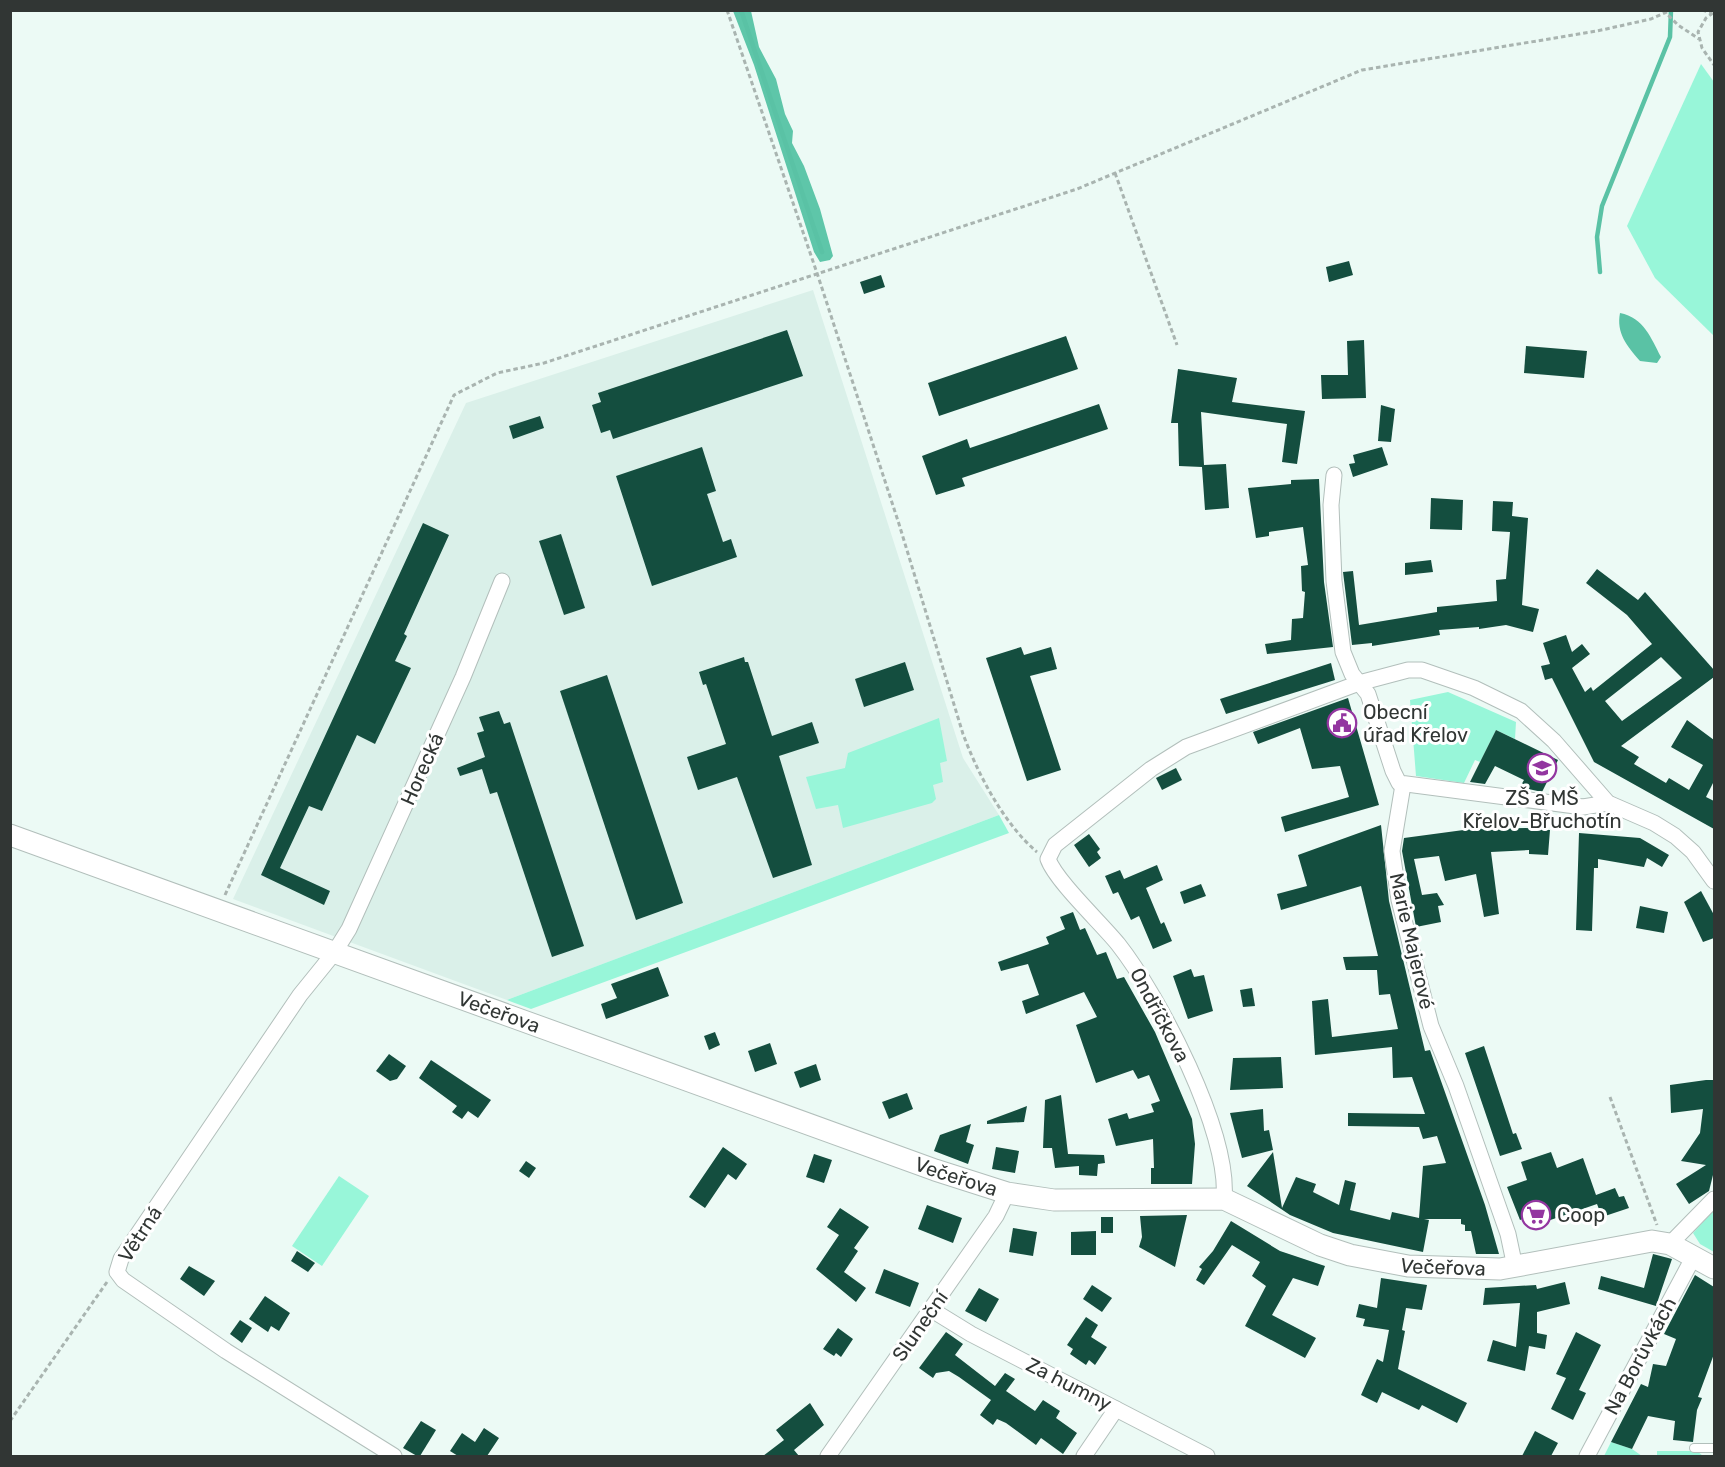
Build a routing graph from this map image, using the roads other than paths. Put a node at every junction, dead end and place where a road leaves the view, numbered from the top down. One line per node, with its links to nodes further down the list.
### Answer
1 (1334, 475): 3 (street)
2 (502, 581): 8 (street, Horecká)
3 (1359, 683): 4 (street); 5 (street); 10 (street, Ondříčkova)
4 (1403, 785): 5 (street); 14 (street, Marie Majerové)
5 (1608, 802): 7 (street)
6 (10, 835): 8 (street, Večeřova)
7 (1714, 880)
8 (334, 953): 9 (street, Večeřova); 20 (street, Větrná)
9 (1007, 1193): 10 (street, Večeřova); 16 (street, Sluneční)
10 (1224, 1199): 14 (street, Večeřova)
11 (1714, 1199): 12 (street)
12 (1665, 1242): 13 (street); 14 (street, Večeřova)
13 (1694, 1256): 15 (street); 24 (street, Na Borůvkách)
14 (1515, 1267)
15 (1714, 1268)
16 (932, 1310): 17 (street, Za humny); 21 (street, Sluneční)
17 (1116, 1409): 22 (street); 23 (street, Za humny)
18 (1694, 1448): 19 (lane)
19 (1714, 1448)
20 (394, 1456)
21 (828, 1456)
22 (1084, 1456)
23 (1207, 1456)
24 (1587, 1456)

